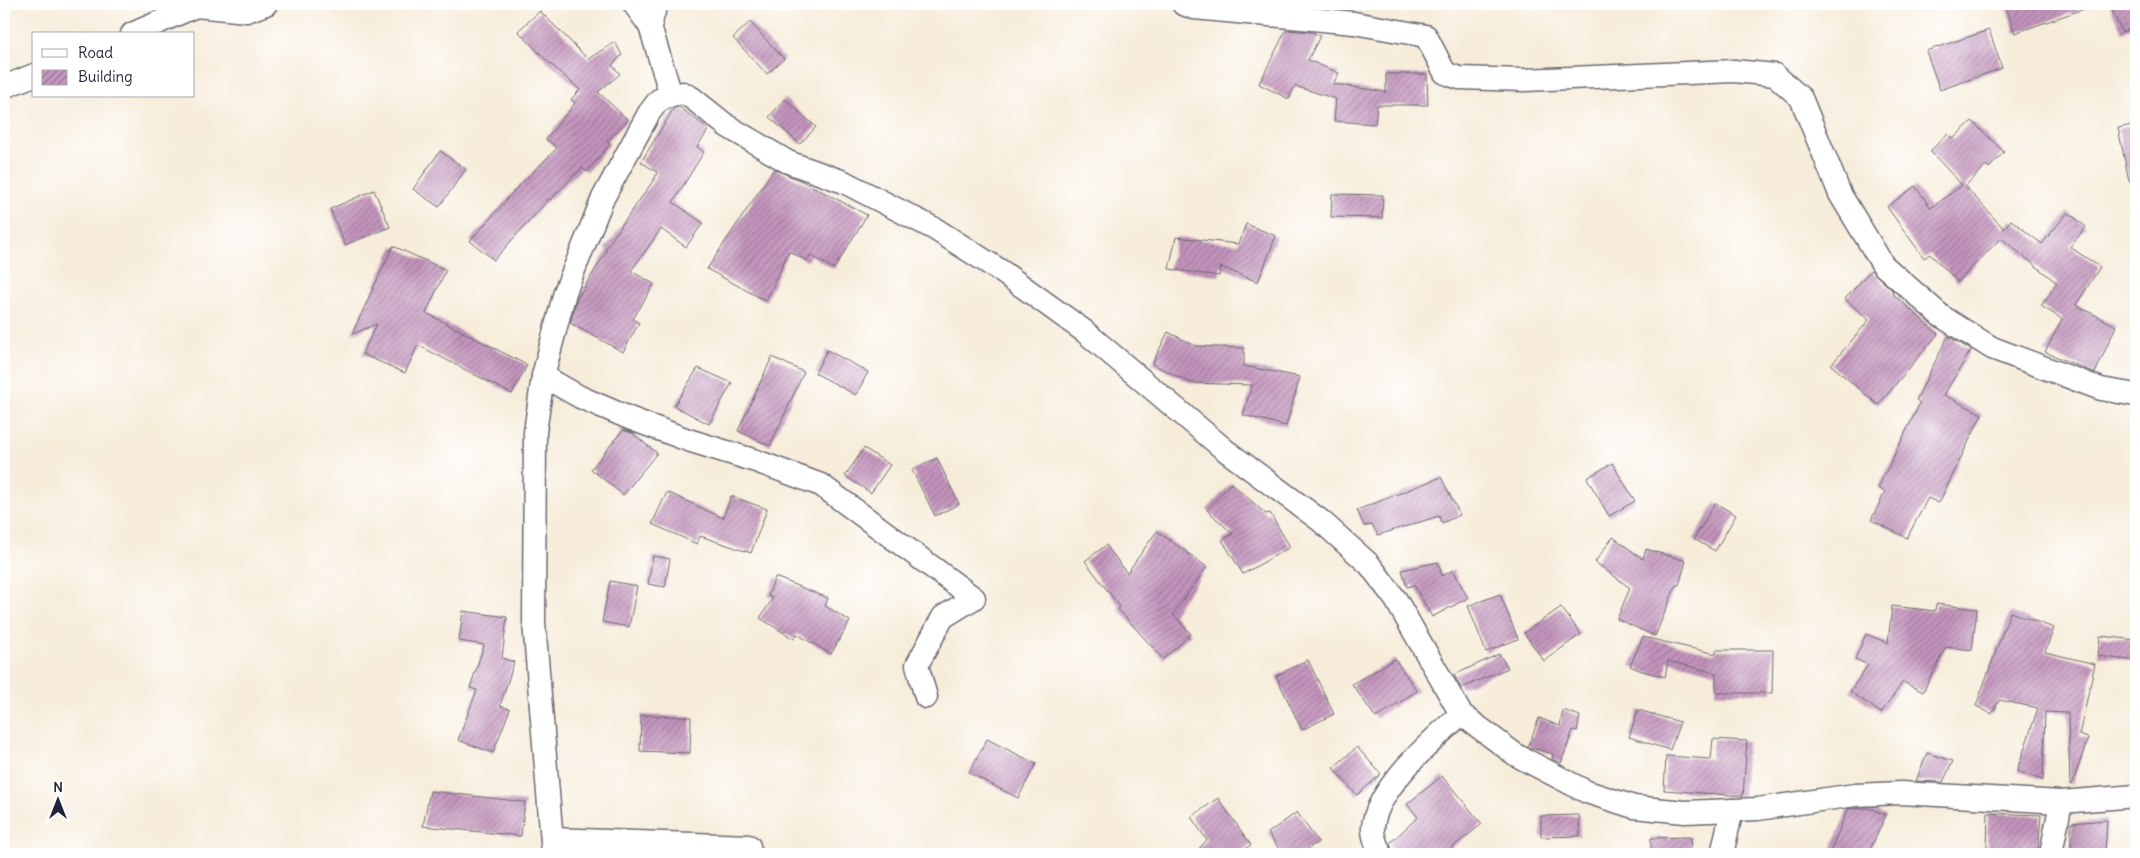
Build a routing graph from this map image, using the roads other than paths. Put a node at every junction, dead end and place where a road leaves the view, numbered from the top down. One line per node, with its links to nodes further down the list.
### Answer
1 (266, 4): 6 (street)
2 (634, 4): 5 (street)
3 (656, 4): 5 (street)
4 (1184, 4): 11 (street)
5 (650, 26): 9 (street)
6 (137, 32)
7 (32, 76): 8 (street)
8 (4, 87)
9 (670, 95): 10 (street); 13 (street)
10 (543, 376): 12 (street); 17 (street)
11 (2136, 395)
12 (926, 697)
13 (1460, 714): 16 (street); 19 (street)
14 (2136, 796): 15 (street)
15 (2061, 802): 16 (street); 21 (street)
16 (1732, 810): 20 (street)
17 (552, 847): 18 (street)
18 (750, 854)
19 (1380, 854)
20 (1722, 854)
21 (2051, 854)

